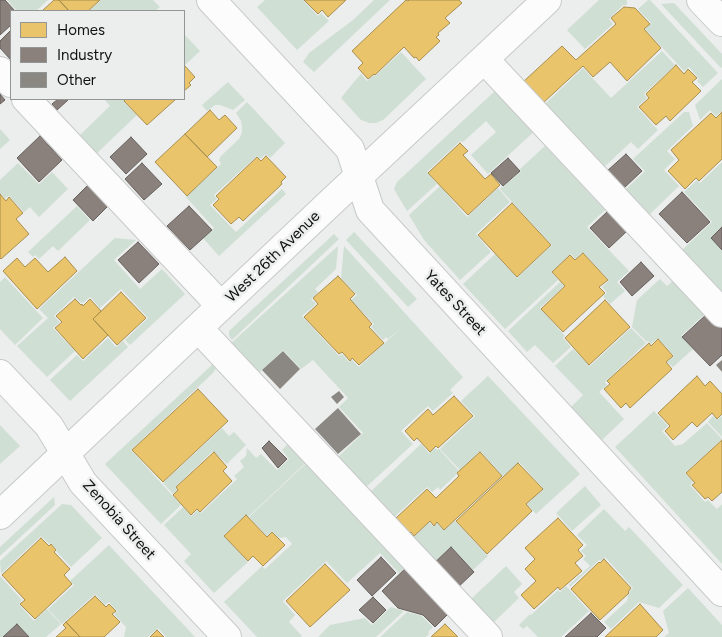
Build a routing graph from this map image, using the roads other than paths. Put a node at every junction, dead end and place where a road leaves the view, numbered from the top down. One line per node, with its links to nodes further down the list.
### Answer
1 (211, 0): 9 (street, Yates Street)
2 (547, 0): 5 (street, West 26th Avenue)
3 (701, 0): 4 (street)
4 (722, 22)
5 (484, 59): 9 (street, West 26th Avenue); 11 (street)
6 (0, 71): 7 (street)
7 (10, 82)
8 (27, 100): 10 (street)
9 (359, 176): 10 (street, West 26th Avenue); 16 (street, Yates Street)
10 (221, 306): 12 (street, West 26th Avenue)
11 (722, 313)
12 (198, 328): 14 (street, West 26th Avenue); 18 (street)
13 (0, 374): 14 (street, Zenobia Street)
14 (66, 454): 15 (street, West 26th Avenue); 17 (street, Zenobia Street)
15 (0, 515)
16 (722, 592)
17 (227, 637)
18 (488, 637)

